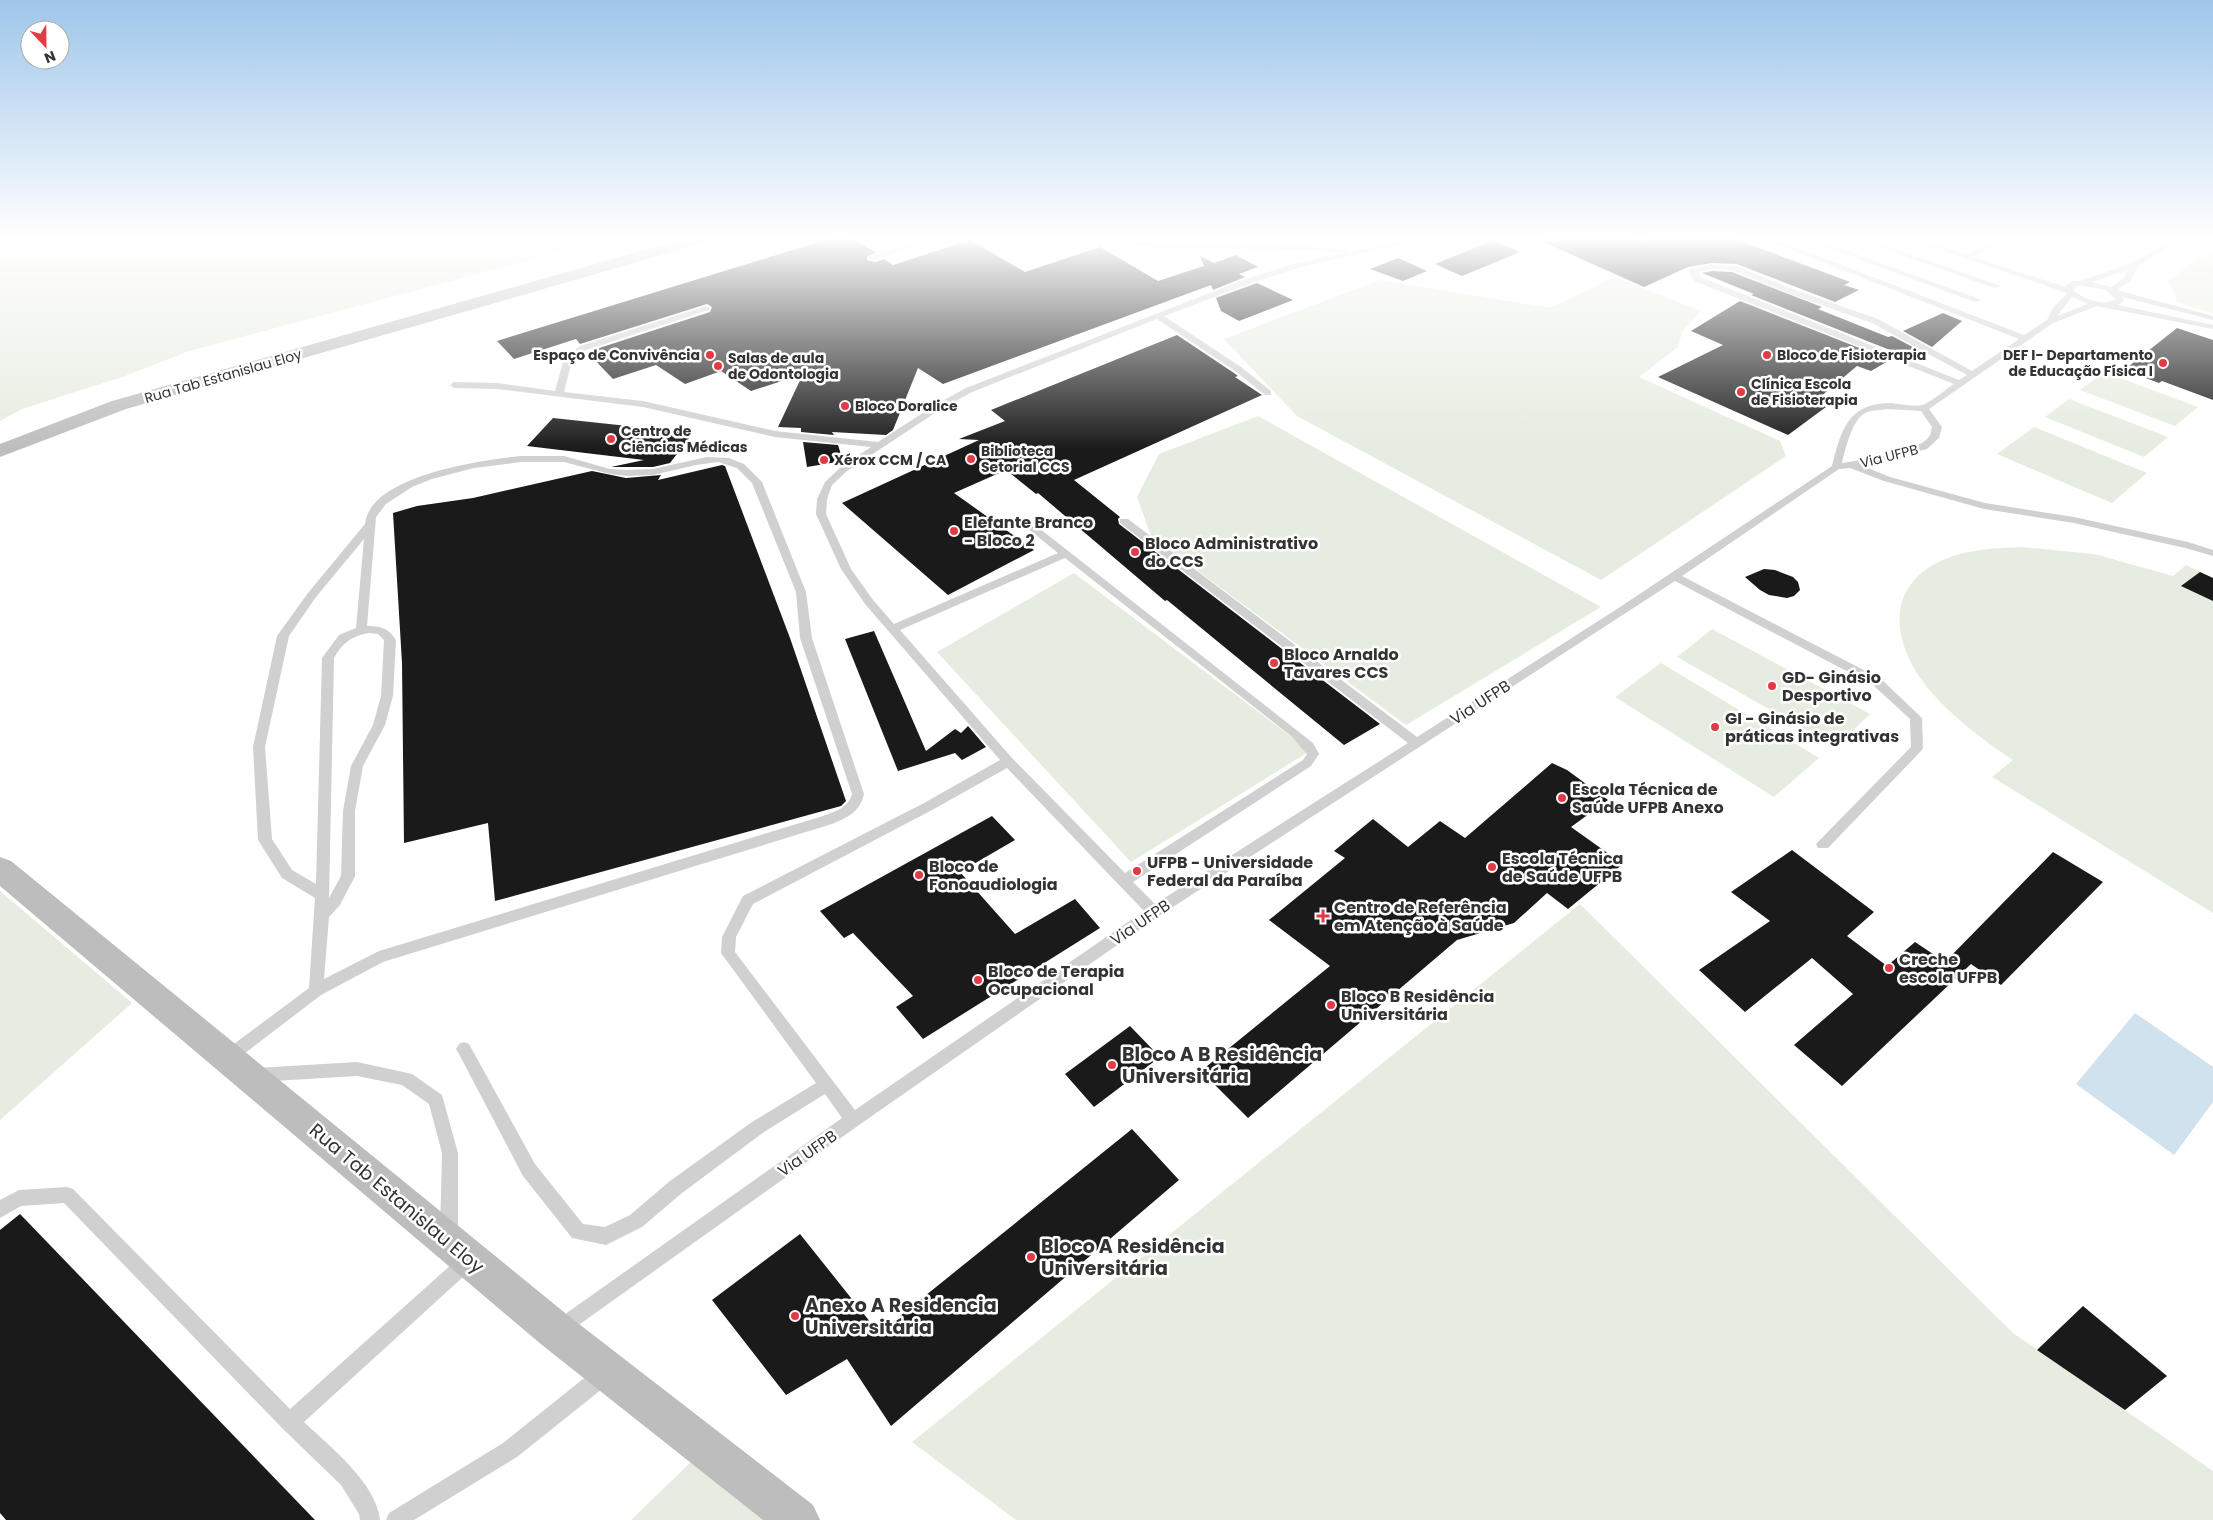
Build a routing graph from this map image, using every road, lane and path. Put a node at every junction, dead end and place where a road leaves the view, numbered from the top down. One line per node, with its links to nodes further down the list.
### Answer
1 (459, 308): 25 (street, Rua Tab Estanislau Eloy)
2 (706, 308): 22 (lane)
3 (1179, 308): 13 (lane)
4 (1770, 308): 19 (lane)
5 (1838, 308): 18 (lane)
6 (1947, 308): 12 (lane)
7 (1964, 308): 12 (lane)
8 (2058, 308): 15 (lane)
9 (2091, 308): 15 (lane)
10 (2121, 308): 16 (lane)
11 (2176, 308): 14 (lane)
12 (1958, 312): 17 (lane)
13 (1158, 316): 21 (lane); 24 (lane)
14 (2213, 318)
15 (2050, 322): 17 (lane)
16 (2213, 327)
17 (2024, 338): 18 (lane)
18 (1972, 374): 19 (lane)
19 (1960, 383): 23 (lane)
20 (454, 385): 22 (lane)
21 (1268, 392)
22 (559, 394): 24 (lane)
23 (1924, 408): 26 (lane, Via UFPB); 26 (lane, Via UFPB)
24 (879, 445): 33 (lane)
25 (0, 451)
26 (1842, 464): 30 (lane); 32 (lane, Via UFPB)
27 (1124, 520): 35 (lane)
28 (1026, 524): 31 (lane)
29 (370, 525): 34 (lane); 40 (lane); 43 (lane)
30 (2213, 553)
31 (1066, 554): 33 (lane); 39 (lane)
32 (1674, 576): 35 (lane, Via UFPB); 37 (lane)
33 (892, 629): 36 (lane)
34 (361, 631): 40 (lane); 42 (lane)
35 (1416, 743): 41 (lane, Via UFPB)
36 (1008, 761): 39 (lane); 46 (lane)
37 (1823, 844)
38 (0, 869): 45 (street, Rua Tab Estanislau Eloy)
39 (1124, 881): 41 (lane)
40 (322, 895): 42 (lane)
41 (1154, 912): 47 (lane, Via UFPB)
42 (322, 915): 43 (lane)
43 (316, 991): 45 (lane)
44 (464, 1049): 46 (lane)
45 (239, 1067): 49 (street, Rua Tab Estanislau Eloy); 49 (lane)
46 (826, 1084): 47 (lane)
47 (853, 1120): 50 (lane, Via UFPB)
48 (0, 1210): 52 (lane)
49 (460, 1250): 50 (street, Rua Tab Estanislau Eloy); 52 (lane)
50 (556, 1331): 51 (street, Rua Tab Estanislau Eloy)
51 (609, 1371): 54 (lane); 55 (street, Rua Tab Estanislau Eloy)
52 (290, 1422): 53 (lane)
53 (370, 1520)
54 (396, 1520)
55 (798, 1520)

